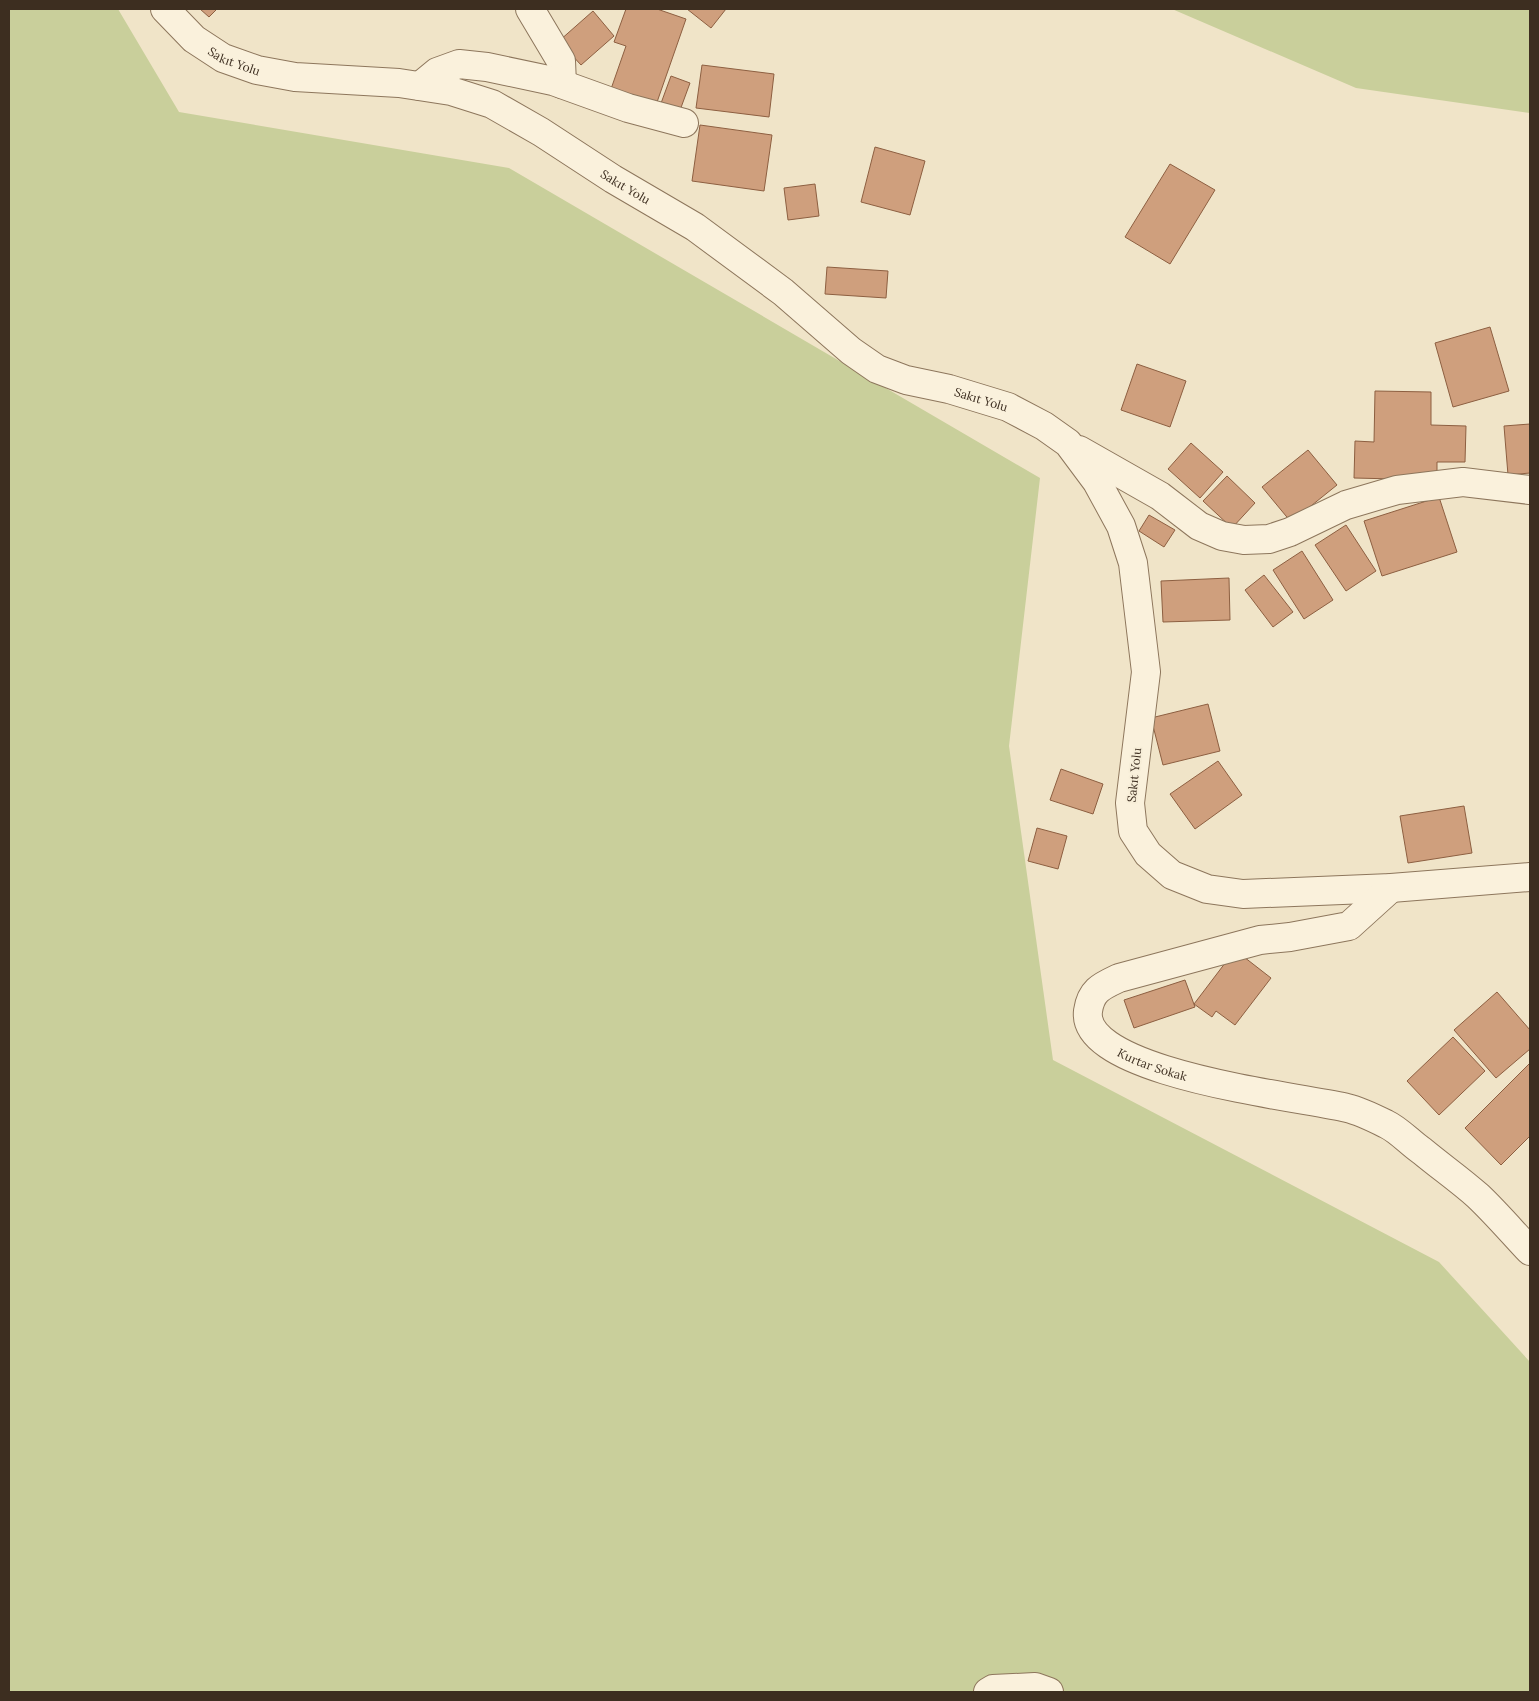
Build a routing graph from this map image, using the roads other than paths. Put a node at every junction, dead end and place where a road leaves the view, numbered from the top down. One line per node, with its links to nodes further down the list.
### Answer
1 (165, 9): 4 (street, Sakıt Yolu)
2 (530, 9): 3 (street)
3 (562, 84): 4 (street); 5 (street)
4 (420, 86): 6 (street, Sakıt Yolu)
5 (684, 123)
6 (1068, 443): 7 (street); 9 (street, Sakıt Yolu)
7 (1530, 490)
8 (1530, 877): 9 (street, Sakıt Yolu)
9 (1391, 888): 10 (street, Kurtar Sokak)
10 (1530, 1250)
11 (988, 1692): 12 (street)
12 (1049, 1692)

